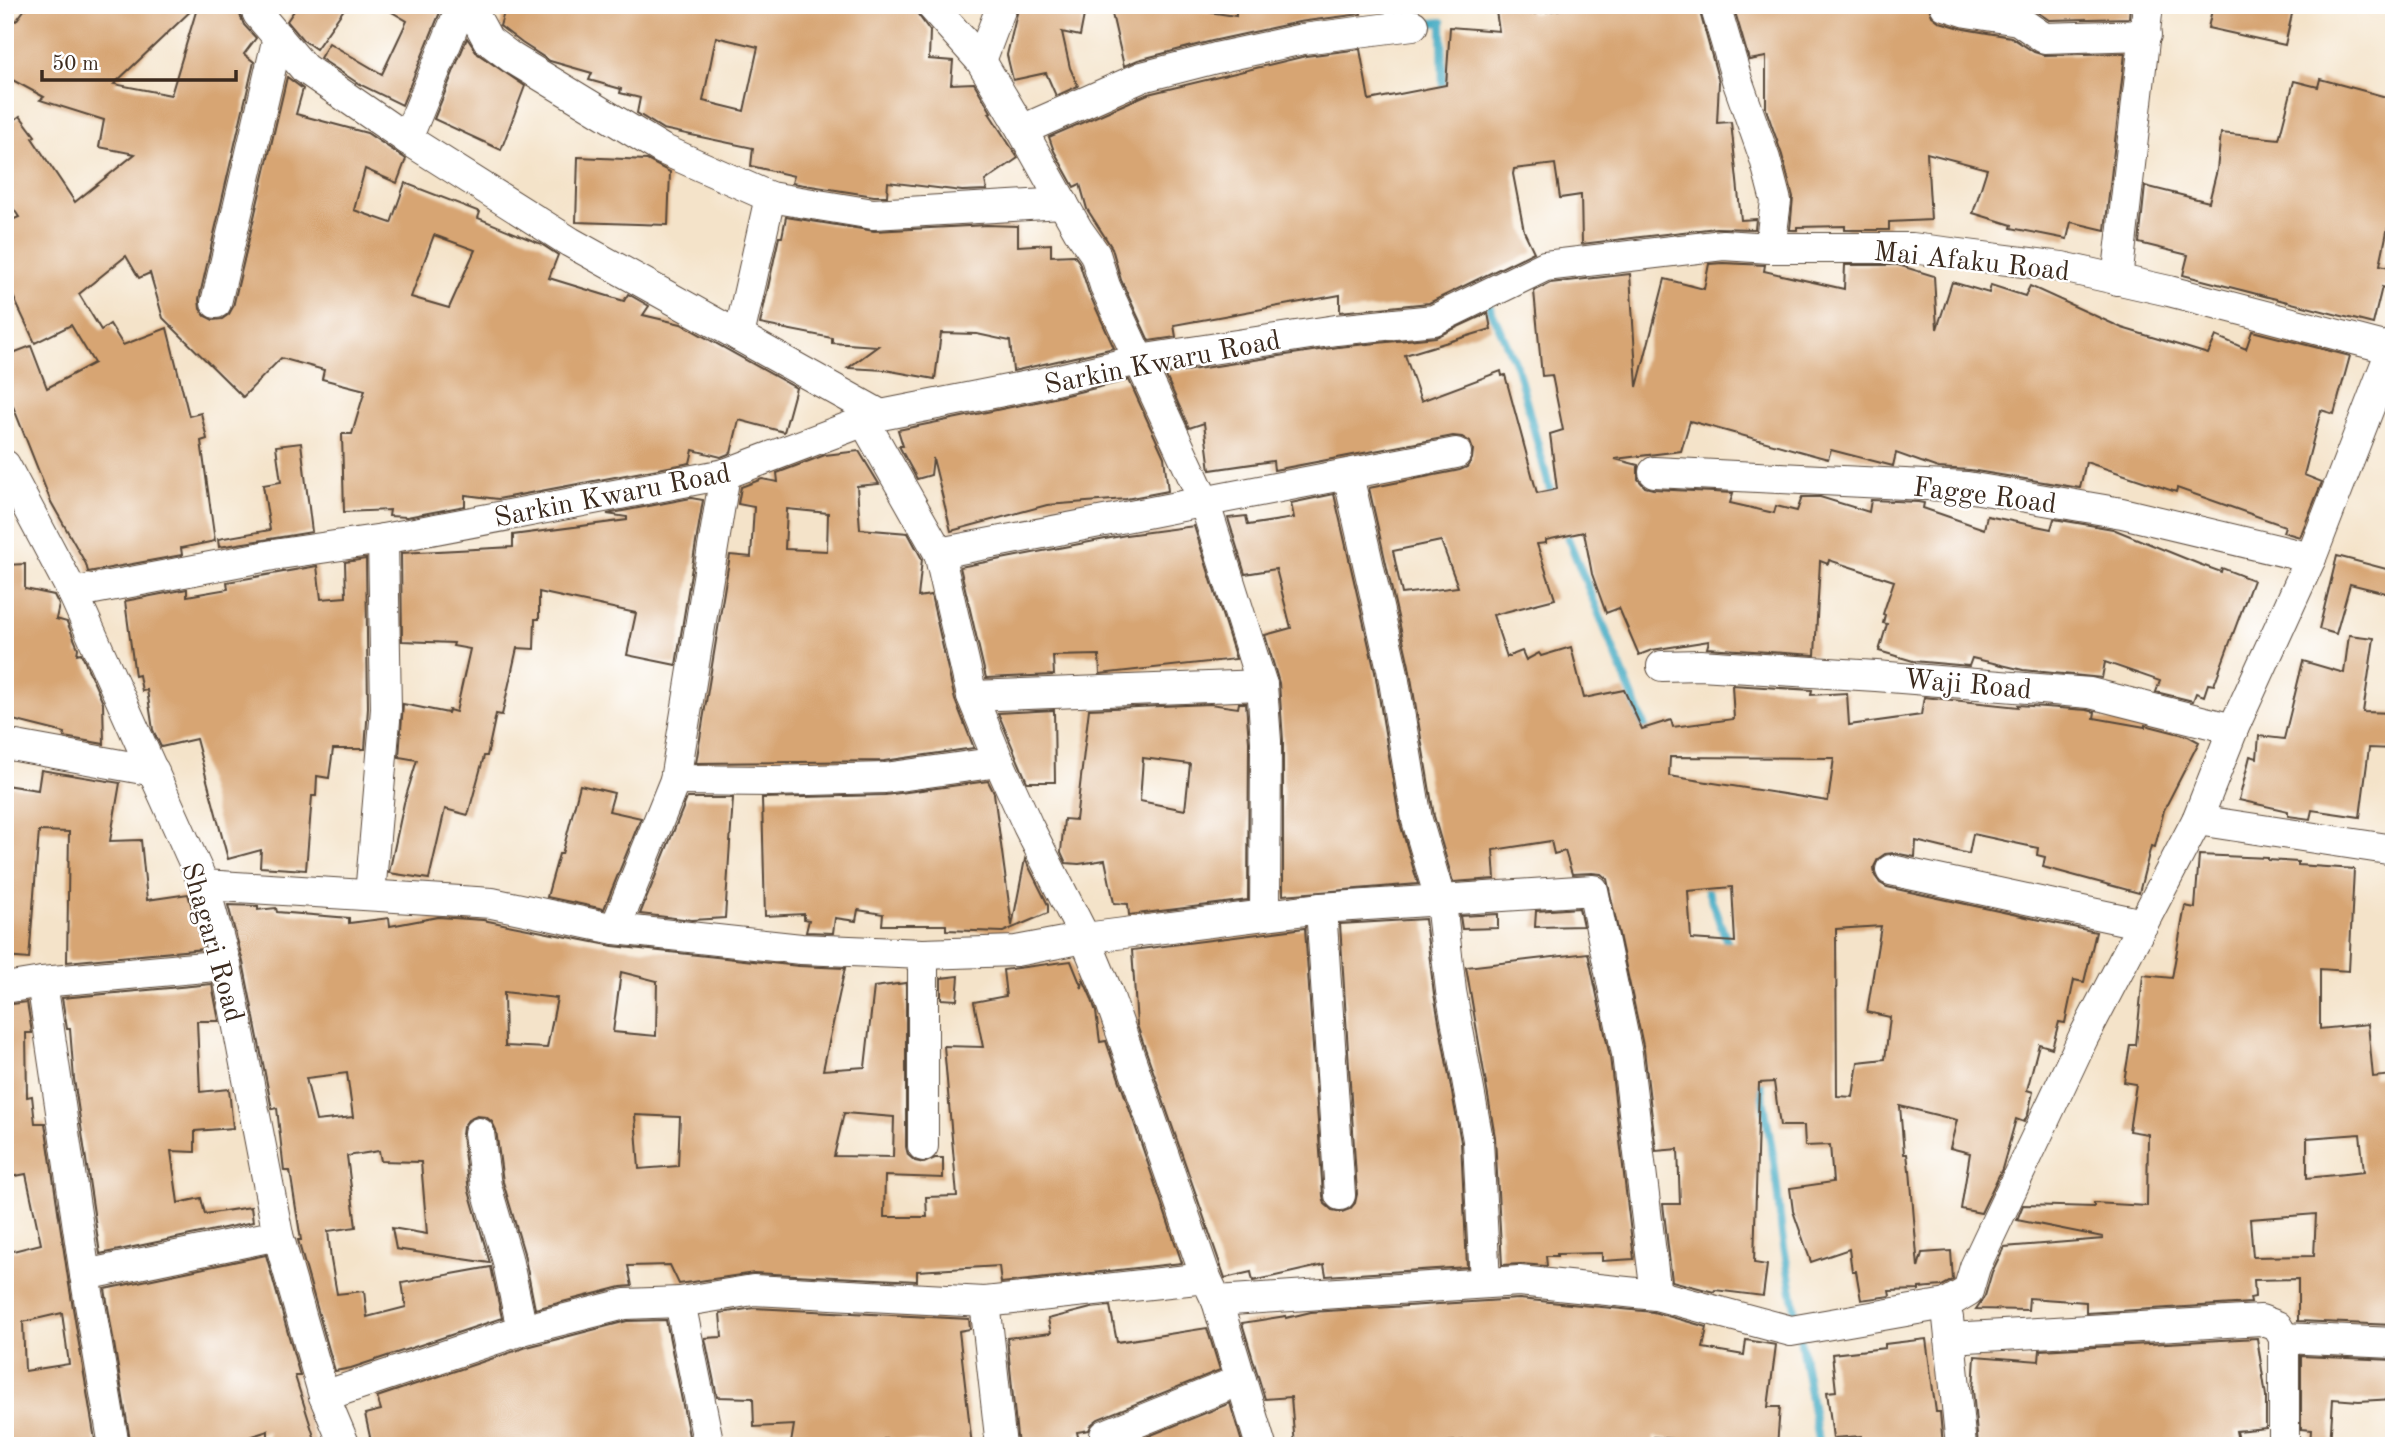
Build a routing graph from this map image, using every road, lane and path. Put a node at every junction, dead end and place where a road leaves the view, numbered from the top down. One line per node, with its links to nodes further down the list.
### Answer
1 (254, 5): 11 (street)
2 (462, 5): 14 (street)
3 (470, 5): 15 (street)
4 (931, 5): 12 (street)
5 (1002, 5): 12 (street)
6 (1715, 5): 17 (street)
7 (1945, 5): 10 (street)
8 (2148, 5): 10 (street)
9 (1413, 25): 13 (street)
10 (2146, 35): 18 (street)
11 (278, 37): 14 (street); 20 (street)
12 (981, 61): 13 (street)
13 (1023, 130): 16 (street)
14 (407, 139): 21 (street)
15 (771, 197): 16 (street); 21 (street)
16 (1063, 203): 23 (street)
17 (1770, 248): 18 (street, Mai Afaku Road); 19 (street, Mai Afaku Road)
18 (2117, 280): 22 (street, Mai Afaku Road)
19 (1485, 295): 23 (street, Sarkin Kwaru Road)
20 (216, 303)
21 (739, 336): 24 (street)
22 (2393, 346): 33 (street)
23 (1139, 360): 24 (street, Sarkin Kwaru Road); 30 (street)
24 (872, 418): 28 (street, Sarkin Kwaru Road); 32 (street)
25 (1456, 453): 29 (street)
26 (5, 465): 34 (street, Shagari Road)
27 (1654, 472): 33 (street, Fagge Road)
28 (725, 474): 31 (street, Sarkin Kwaru Road); 42 (street)
29 (1348, 475): 30 (street); 48 (street)
30 (1204, 500): 32 (street); 36 (street)
31 (383, 539): 34 (street, Sarkin Kwaru Road); 47 (street)
32 (939, 553): 37 (street)
33 (2311, 558): 38 (street)
34 (73, 593): 41 (street, Shagari Road)
35 (1661, 666): 38 (street, Waji Road)
36 (1262, 685): 37 (street); 50 (street)
37 (972, 696): 40 (street)
38 (2233, 729): 43 (street)
39 (5, 744): 41 (street)
40 (999, 762): 42 (street); 53 (street)
41 (154, 771): 46 (street, Shagari Road)
42 (675, 780): 52 (street)
43 (2197, 820): 44 (street); 51 (street)
44 (2393, 854)
45 (1891, 870): 51 (street)
46 (204, 886): 47 (street); 55 (street, Shagari Road)
47 (370, 895): 52 (street)
48 (1441, 902): 49 (street); 63 (street); 65 (street)
49 (1321, 908): 50 (street); 60 (street)
50 (1265, 915): 53 (street)
51 (2143, 924): 68 (street)
52 (615, 929): 54 (street)
53 (1086, 938): 54 (street); 64 (street)
54 (923, 954): 59 (street)
55 (226, 965): 56 (street); 61 (street, Shagari Road)
56 (42, 982): 57 (street); 62 (street)
57 (5, 988)
58 (479, 1133): 69 (street)
59 (923, 1146)
60 (1340, 1195)
61 (278, 1235): 62 (street); 74 (street, Shagari Road)
62 (85, 1275): 75 (street)
63 (1485, 1283): 64 (street); 65 (street)
64 (1212, 1290): 67 (street); 73 (street)
65 (1656, 1295): 68 (street)
66 (680, 1302): 67 (street); 69 (street); 77 (street)
67 (985, 1302): 78 (street)
68 (1946, 1304): 70 (street)
69 (522, 1330): 74 (street)
70 (1950, 1338): 71 (street); 81 (street)
71 (2284, 1338): 72 (street); 82 (street)
72 (2394, 1343)
73 (1241, 1380): 79 (street); 80 (street)
74 (324, 1396): 76 (street, Shagari Road)
75 (114, 1446)
76 (345, 1446)
77 (709, 1446)
78 (1001, 1446)
79 (1110, 1446)
80 (1261, 1446)
81 (1961, 1446)
82 (2284, 1446)

